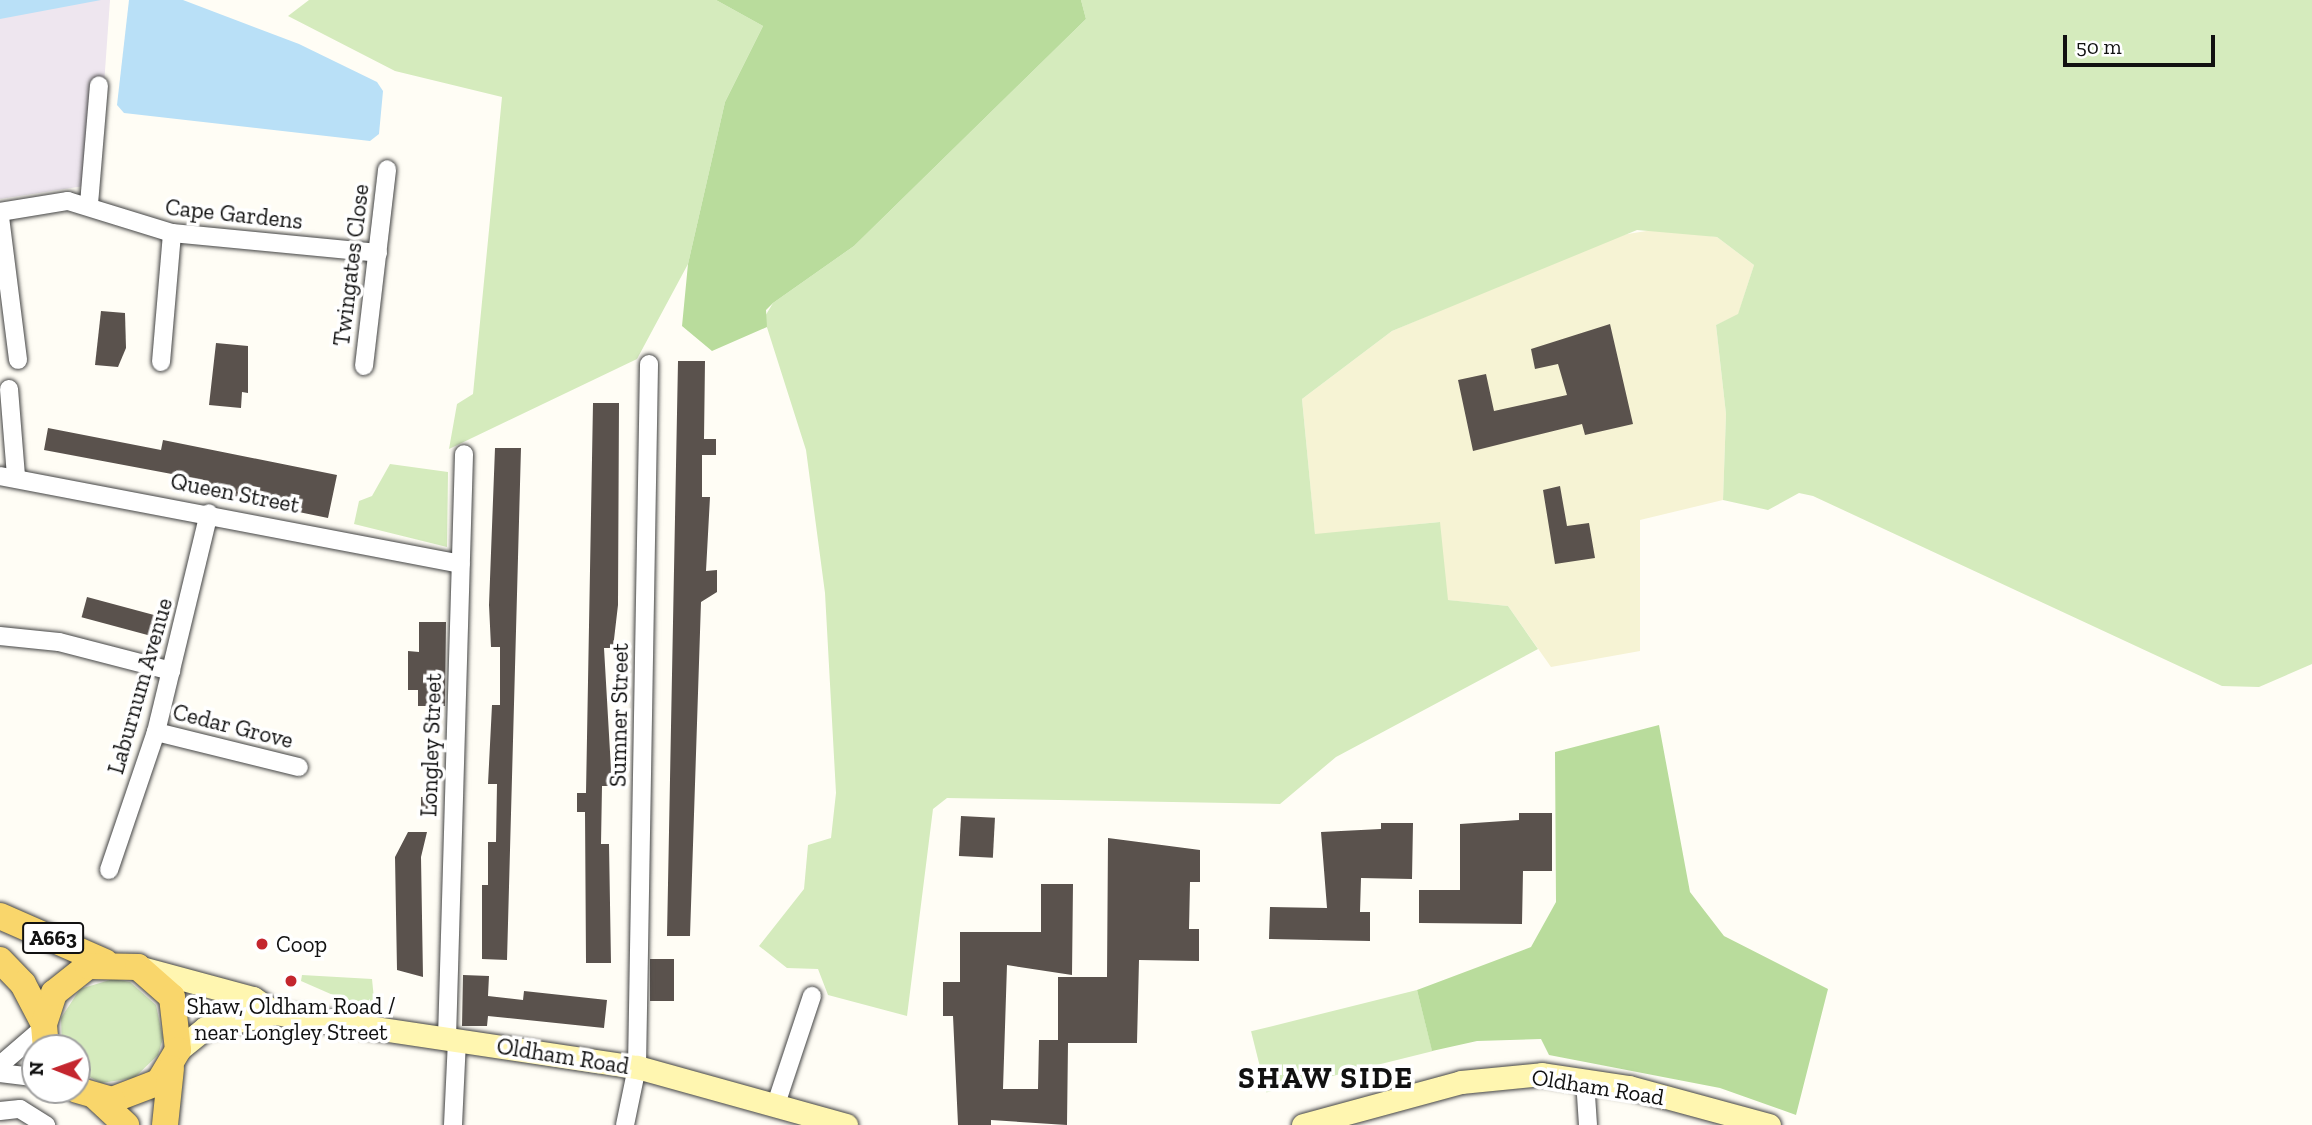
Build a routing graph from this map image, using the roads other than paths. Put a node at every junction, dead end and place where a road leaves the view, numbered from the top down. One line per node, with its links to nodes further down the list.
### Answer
1 (99, 85): 3 (street)
2 (387, 169): 6 (street, Twingates Close)
3 (89, 204): 4 (street, Cape Gardens); 5 (street, Cape Gardens)
4 (0, 215): 7 (street)
5 (173, 233): 6 (street, Cape Gardens); 8 (street)
6 (378, 253): 10 (street, Twingates Close)
7 (18, 360)
8 (161, 362)
9 (649, 364): 31 (street, Sumner Street)
10 (365, 366)
11 (9, 390): 13 (street)
12 (464, 454): 15 (street, Longley Street)
13 (8, 476): 14 (street, Queen Street)
14 (209, 513): 15 (street, Queen Street); 17 (street, Laburnum Avenue)
15 (461, 564): 28 (street, Longley Street)
16 (0, 636): 17 (street)
17 (171, 671): 18 (street, Laburnum Avenue)
18 (156, 732): 19 (street, Cedar Grove); 20 (street, Laburnum Avenue)
19 (299, 767)
20 (109, 870)
21 (0, 915): 23 (main road, A663)
22 (0, 960): 27 (main road, A663)
23 (105, 962): 24 (main road, A663); 27 (main road, A663)
24 (138, 967): 26 (main road, Oldham Road); 29 (main road)
25 (812, 996): 37 (street)
26 (275, 1013): 28 (main road, Oldham Road); 29 (main road, Oldham Road)
27 (44, 1033): 30 (street)
28 (452, 1039): 31 (main road, Oldham Road); 42 (street, Longley Street)
29 (175, 1058): 35 (main road); 41 (main road)
30 (0, 1065)
31 (637, 1067): 37 (main road, Oldham Road); 43 (street, Sumner Street)
32 (0, 1073): 33 (street)
33 (21, 1075)
34 (1585, 1080): 45 (main road, Oldham Road); 46 (street); 47 (main road, Oldham Road)
35 (91, 1094)
36 (91, 1097): 40 (main road)
37 (776, 1104): 44 (main road, Oldham Road)
38 (0, 1111): 39 (street)
39 (46, 1125)
40 (126, 1125)
41 (165, 1125)
42 (453, 1125)
43 (625, 1125)
44 (846, 1125)
45 (1303, 1125)
46 (1588, 1125)
47 (1769, 1125)

